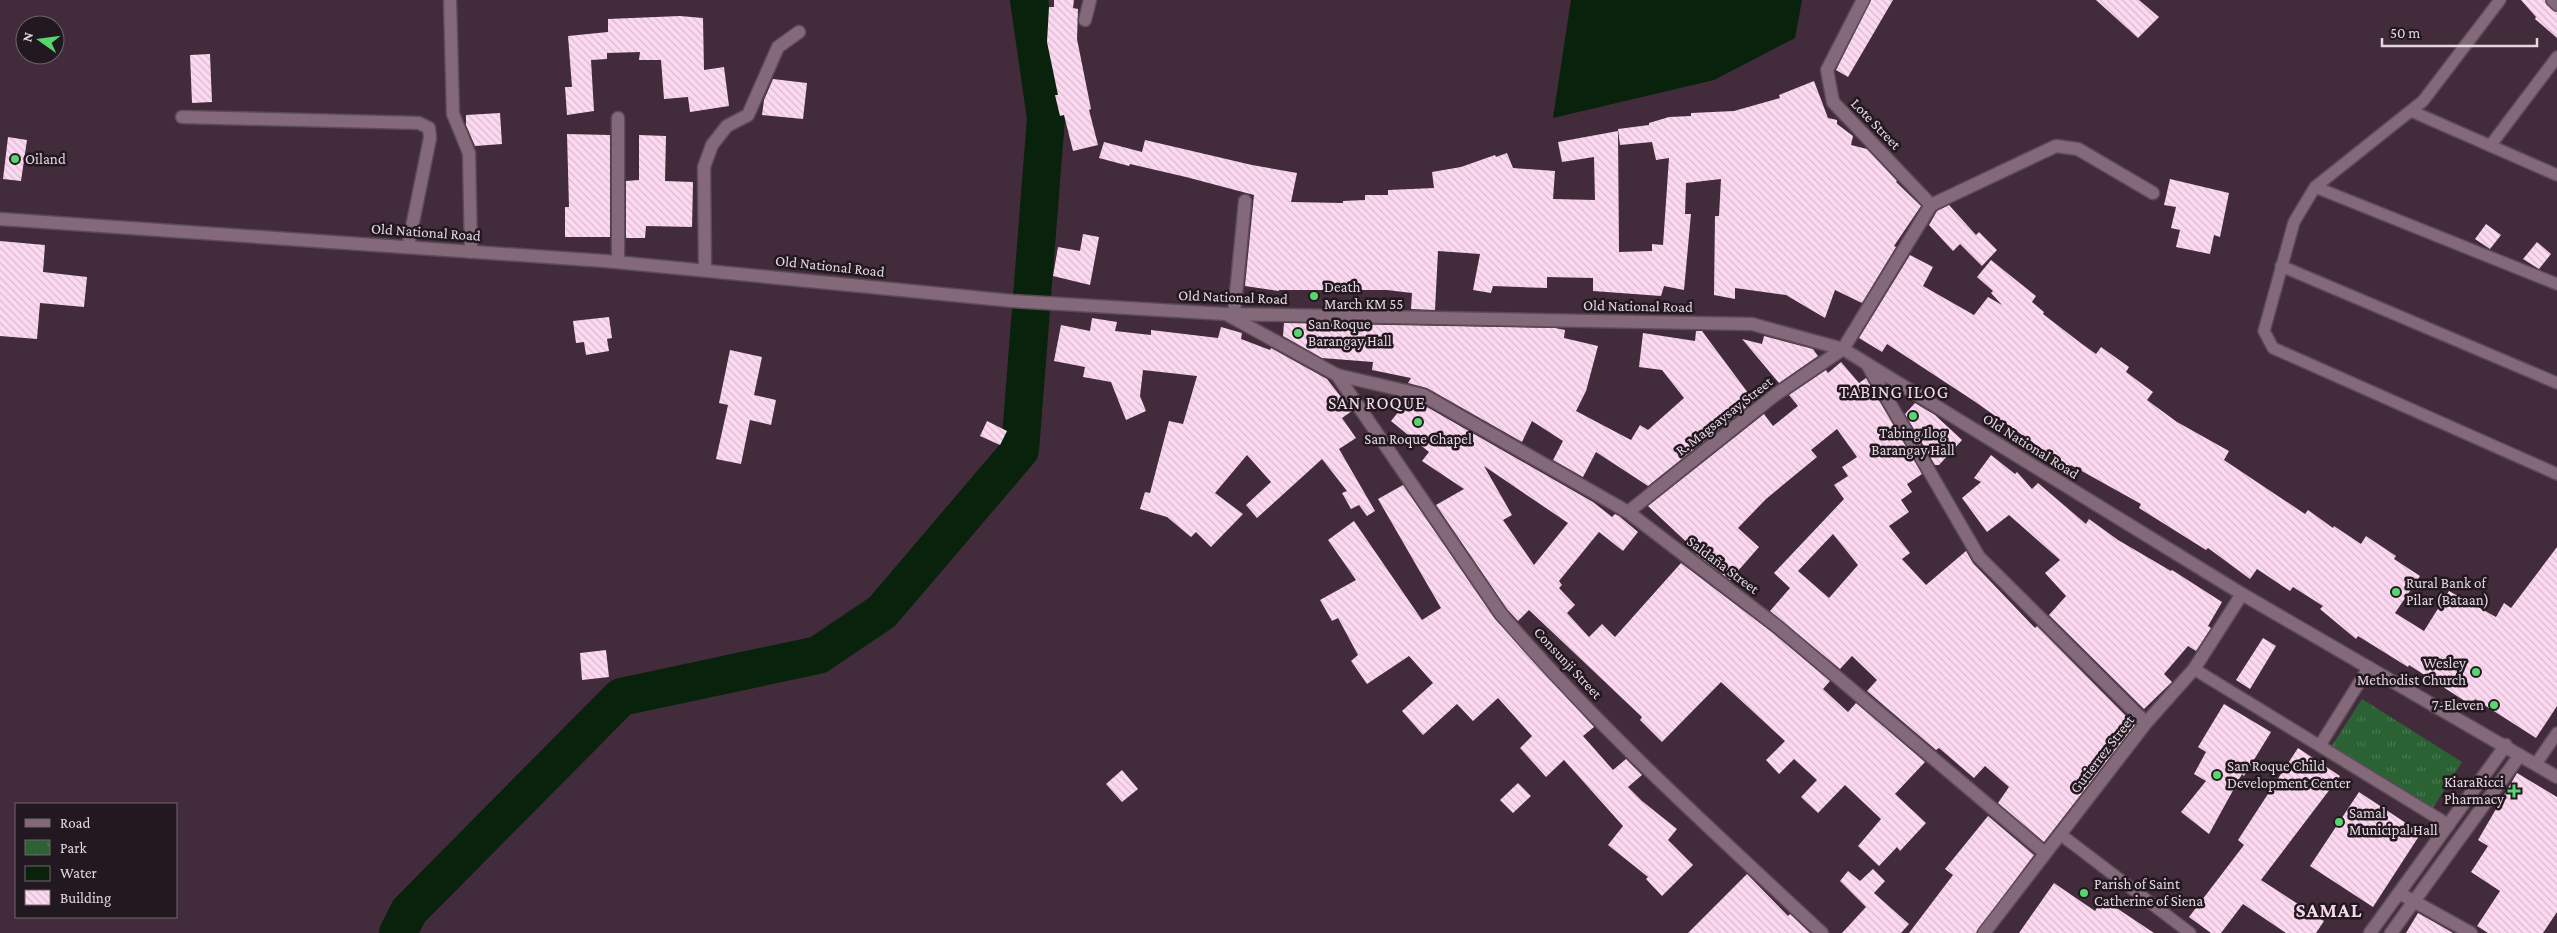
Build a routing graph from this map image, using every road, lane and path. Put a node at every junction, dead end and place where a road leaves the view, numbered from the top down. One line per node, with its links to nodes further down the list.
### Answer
1 (450, 0): 21 (street)
2 (1090, 0): 7 (street)
3 (1863, 0): 18 (street, Lote Street)
4 (2500, 0): 10 (lane)
5 (2552, 0): 6 (lane)
6 (2557, 5)
7 (1085, 20)
8 (798, 32): 24 (street)
9 (2557, 57): 13 (lane)
10 (2411, 111): 13 (lane); 15 (lane)
11 (182, 117): 20 (street)
12 (618, 118): 22 (street)
13 (2490, 146): 14 (lane)
14 (2557, 175)
15 (2315, 187): 23 (lane); 25 (lane)
16 (2153, 193): 18 (street)
17 (1245, 201): 26 (street)
18 (1931, 205): 27 (street)
19 (0, 219): 20 (street, Old National Road)
20 (408, 248): 21 (street, Old National Road)
21 (472, 252): 22 (street, Old National Road)
22 (618, 262): 24 (street, Old National Road)
23 (2281, 266): 30 (lane); 31 (lane)
24 (706, 270): 26 (street, Old National Road)
25 (2557, 284)
26 (1230, 314): 27 (street, Old National Road); 29 (street)
27 (1843, 349): 28 (street, Old National Road); 32 (street, R. Magsaysay Street)
28 (1867, 364): 33 (street, Old National Road); 36 (street)
29 (1337, 375): 32 (street, Saldaña Street); 48 (street, Consunji Street)
30 (2557, 383)
31 (2557, 474)
32 (1628, 512): 45 (street, Saldaña Street)
33 (2242, 594): 34 (street, Old National Road); 35 (street, Gutierrez Street)
34 (2369, 667): 38 (street, Old National Road); 39 (lane)
35 (2194, 669): 36 (street, Gutierrez Street); 39 (lane)
36 (2146, 723): 44 (street, Gutierrez Street)
37 (2557, 733): 41 (lane)
38 (2506, 745): 40 (street, Old National Road); 43 (street)
39 (2320, 746): 43 (lane)
40 (2520, 754): 41 (street, Old National Road); 47 (street)
41 (2536, 764): 42 (street, Old National Road)
42 (2557, 777)
43 (2449, 825): 46 (street)
44 (2060, 834): 45 (street, Gutierrez Street); 50 (lane)
45 (2045, 853): 49 (street, Gutierrez Street)
46 (2399, 893): 47 (street); 51 (street)
47 (2413, 901): 52 (street); 53 (street)
48 (1822, 933)
49 (1984, 933)
50 (2190, 933)
51 (2370, 933)
52 (2390, 933)
53 (2471, 933)

